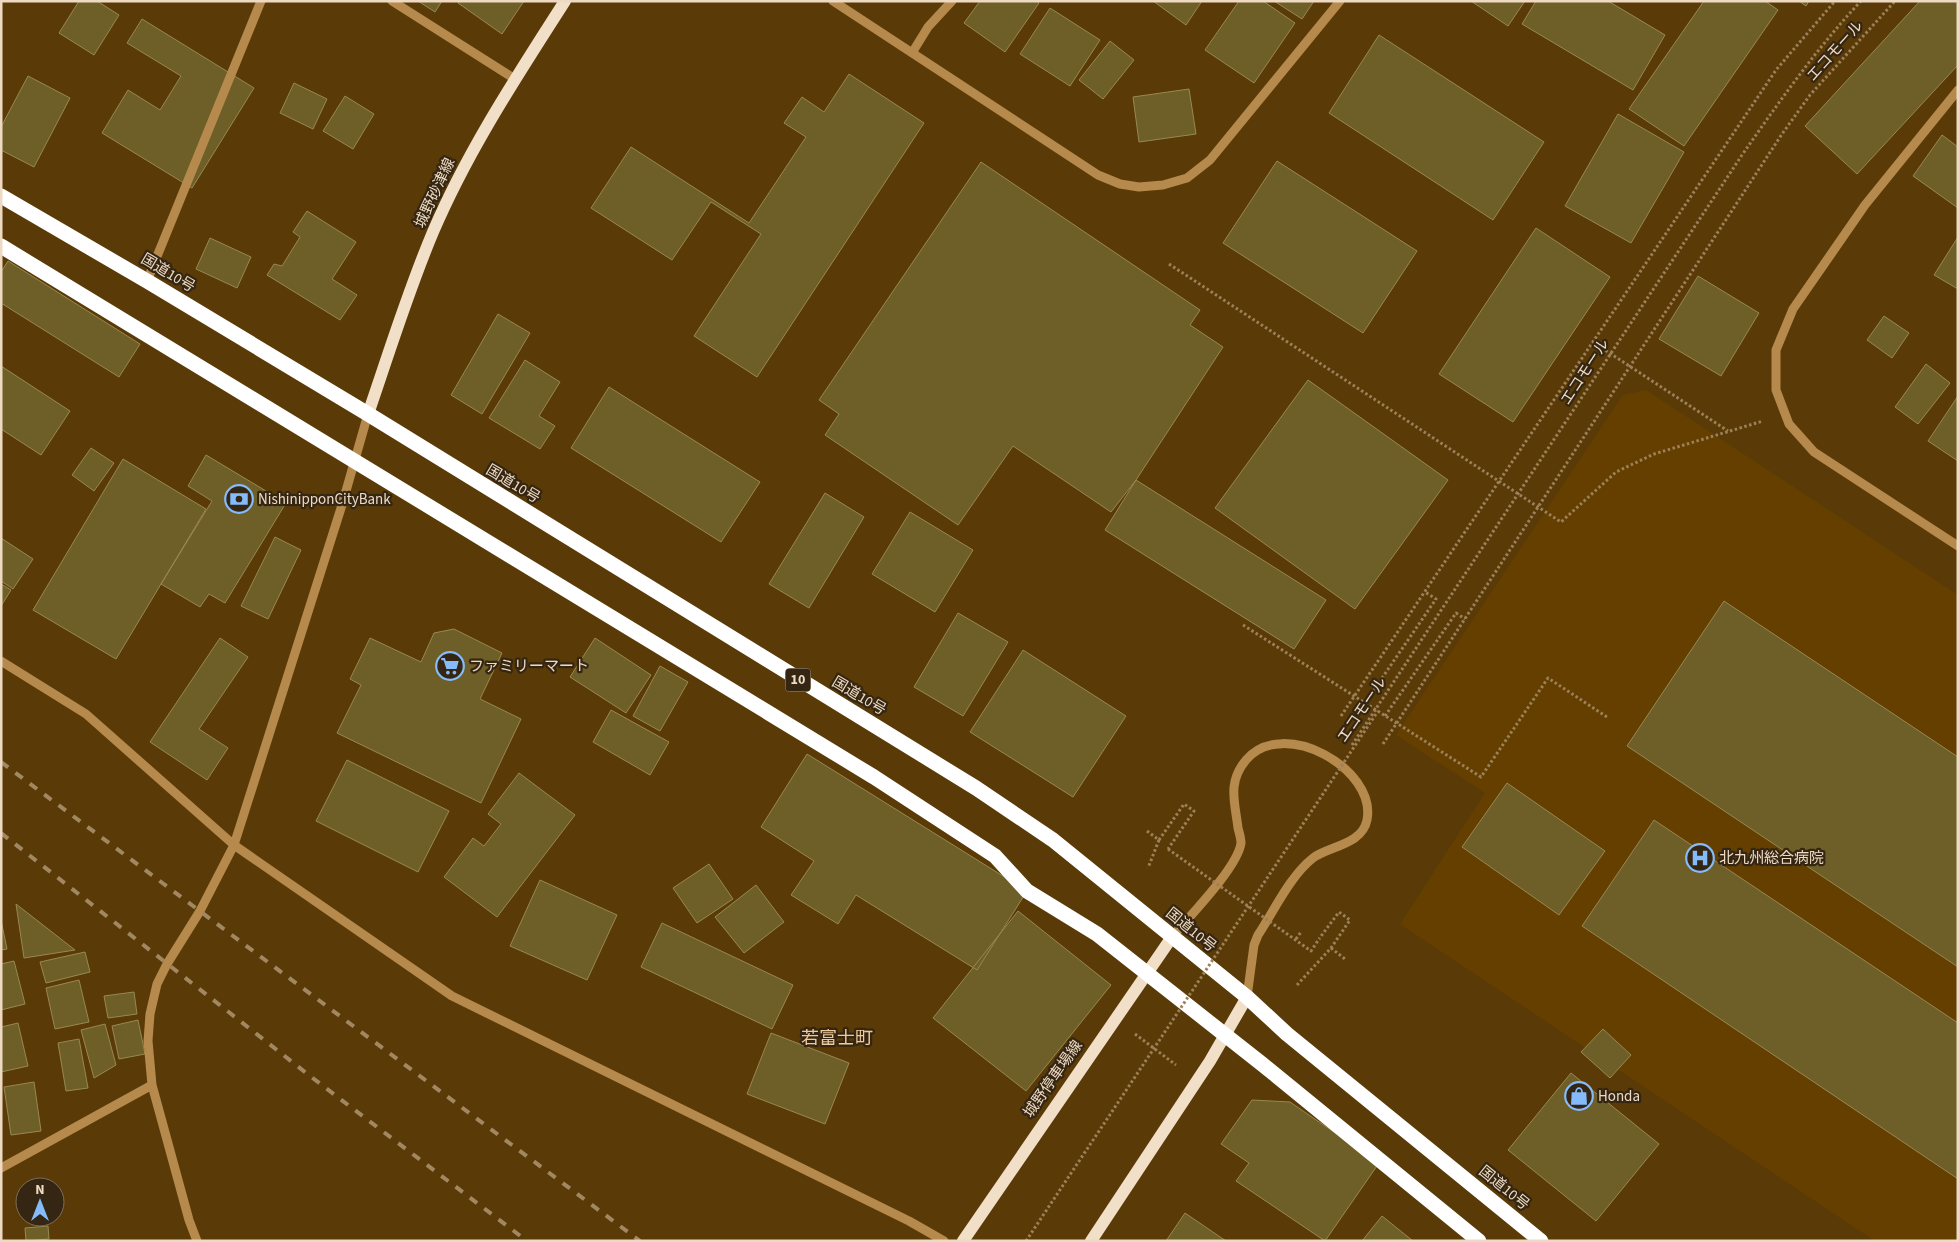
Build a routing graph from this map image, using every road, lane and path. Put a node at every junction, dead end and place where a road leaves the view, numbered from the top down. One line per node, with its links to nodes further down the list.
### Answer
1 (261, 1): 16 (street)
2 (392, 1): 11 (street)
3 (565, 1): 11 (main road, 城野砂津線)
4 (833, 1): 10 (street)
5 (952, 1): 10 (street)
6 (1340, 1): 10 (street)
7 (1835, 1): 17 (path, エコモール)
8 (1861, 1): 18 (path, エコモール)
9 (1895, 1): 19 (path, エコモール)
10 (912, 53)
11 (515, 79): 20 (main road, 城野砂津線)
12 (1958, 90): 25 (street)
13 (1, 196): 16 (highway, 国道10号 / 10)
14 (1, 246): 21 (highway)
15 (1169, 264): 22 (path)
16 (147, 281): 20 (highway, 国道10号 / 10)
17 (1593, 342): 18 (path); 22 (path, エコモール)
18 (1611, 354): 19 (path); 23 (path, エコモール)
19 (1630, 366): 24 (path, エコモール); 24 (path)
20 (368, 414): 21 (street); 43 (highway, 国道10号 / 10)
21 (354, 462): 39 (street); 47 (highway)
22 (1500, 481): 23 (path); 26 (path, エコモール)
23 (1519, 494): 24 (path); 36 (path, エコモール)
24 (1539, 507): 27 (path, エコモール)
25 (1958, 546)
26 (1425, 592): 30 (path); 32 (path, エコモール)
27 (1465, 619): 33 (path); 35 (path, エコモール)
28 (1242, 625): 30 (path, bridge)
29 (1, 661): 39 (street)
30 (1365, 703): 31 (path, bridge)
31 (1378, 711): 33 (path, bridge); 41 (path, bridge)
32 (1341, 716)
33 (1385, 716): 34 (path, bridge)
34 (1607, 717)
35 (1383, 744)
36 (1340, 764): 43 (street); 49 (street)
37 (1147, 831): 38 (path)
38 (1159, 840): 40 (path); 41 (path, bridge)
39 (234, 846): 53 (street); 56 (street)
40 (1148, 868)
41 (1249, 906): 44 (path, bridge); 58 (path, bridge)
42 (1301, 932): 44 (path)
43 (1172, 937): 47 (main road, 城野停車場線); 49 (highway, 国道10号 / 10)
44 (1296, 940): 45 (path, bridge)
45 (1330, 948): 46 (path); 48 (path)
46 (1345, 959)
47 (1146, 974): 51 (highway); 57 (main road, 城野停車場線)
48 (1297, 985)
49 (1247, 997): 51 (main road); 61 (highway, 国道10号 / 10)
50 (1135, 1034): 52 (path)
51 (1226, 1035): 59 (main road); 60 (highway)
52 (1177, 1066)
53 (152, 1085): 54 (street); 55 (street)
54 (1, 1168)
55 (197, 1241)
56 (944, 1241)
57 (963, 1241)
58 (1026, 1241)
59 (1091, 1241)
60 (1479, 1241)
61 (1541, 1241)

